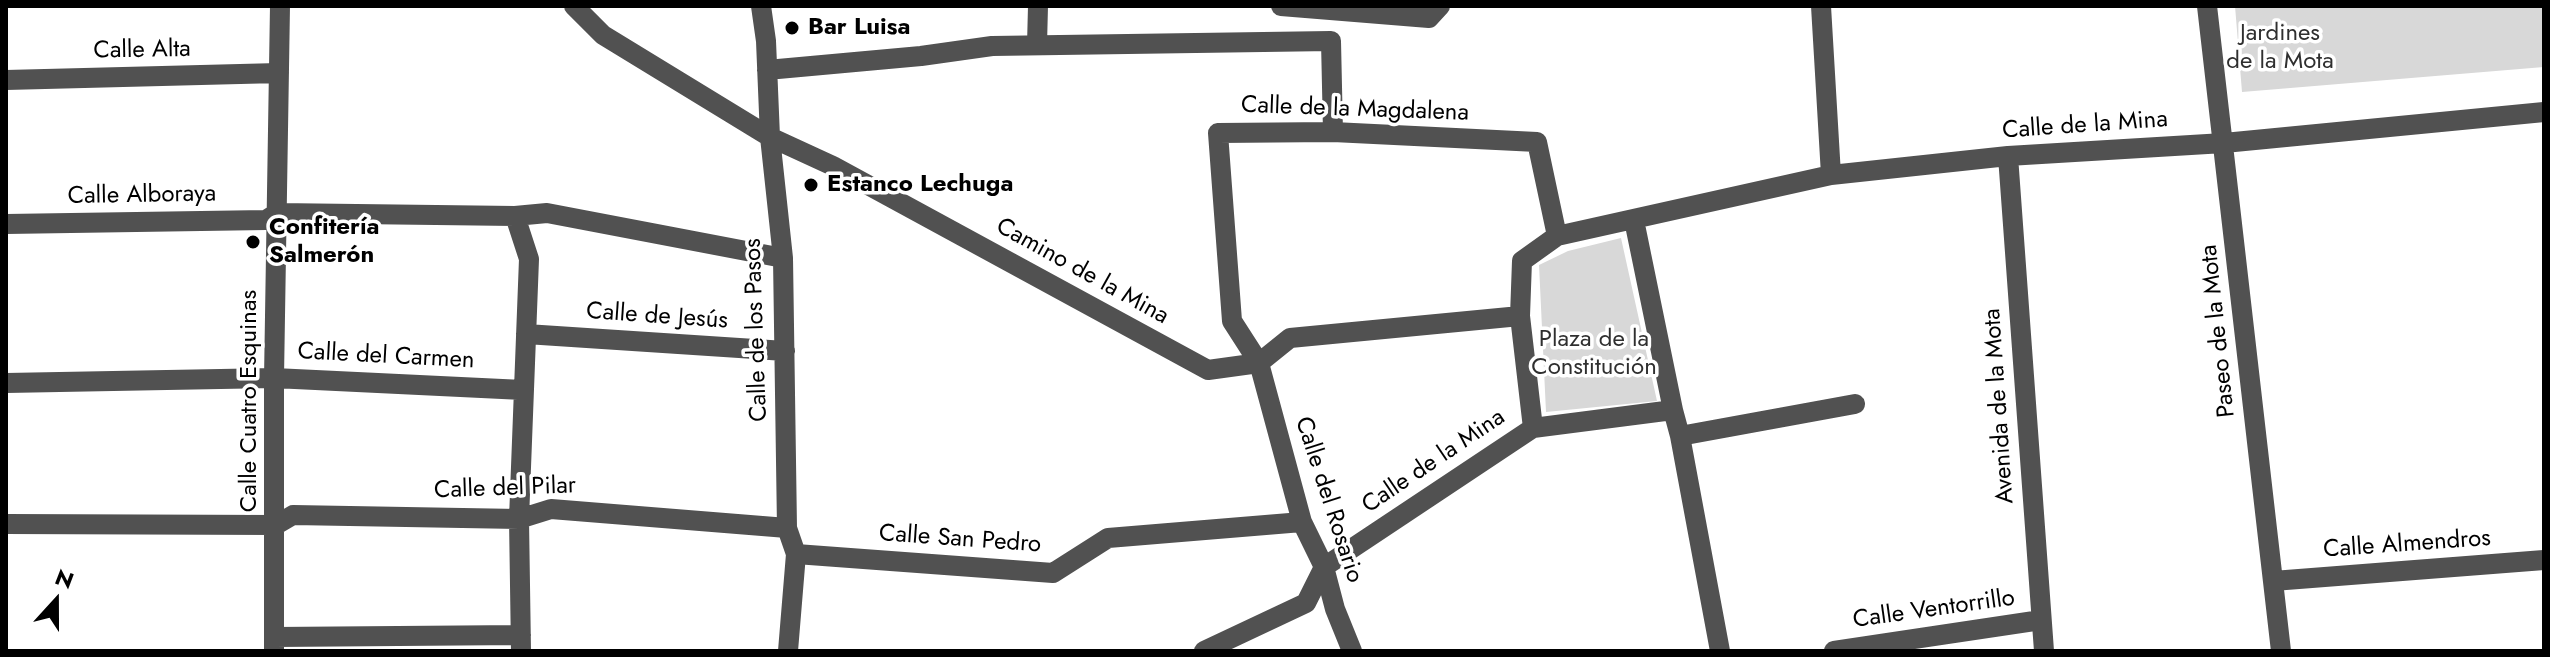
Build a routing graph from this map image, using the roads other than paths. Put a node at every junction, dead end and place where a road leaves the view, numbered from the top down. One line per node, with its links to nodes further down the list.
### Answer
1 (280, 6): 13 (street, Calle Cuatro Esquinas)
2 (574, 6): 17 (street, Camino de la Mina)
3 (761, 6): 12 (street, Calle de los Pasos)
4 (1038, 6): 11 (street)
5 (1281, 6): 9 (street)
6 (1440, 6): 9 (street)
7 (1821, 6): 20 (street)
8 (2207, 6): 18 (street, Paseo de la Mota)
9 (1325, 9): 10 (street)
10 (1331, 41): 11 (street); 16 (street)
11 (1037, 45): 12 (street)
12 (767, 70): 17 (street, Calle de los Pasos)
13 (279, 73): 14 (street, Calle Alta); 21 (street, Calle Cuatro Esquinas)
14 (6, 80)
15 (2544, 112): 18 (street, Calle de la Mina)
16 (1333, 132): 25 (street, Calle de la Magdalena); 30 (street, Calle de la Magdalena)
17 (770, 137): 26 (street, Calle de los Pasos); 30 (street, Camino de la Mina)
18 (2224, 143): 19 (street, Calle de la Mina); 46 (street, Paseo de la Mota)
19 (2008, 156): 20 (street, Calle de la Mina); 47 (street, Avenida de la Mota)
20 (1831, 175): 23 (street, Calle de la Mina)
21 (277, 213): 22 (street, Calle Alboraya); 24 (street, Calle Alboraya); 31 (street, Calle Cuatro Esquinas)
22 (515, 216): 26 (street, Calle Alboraya); 28 (street)
23 (1634, 220): 25 (street); 35 (street)
24 (6, 224)
25 (1557, 236): 27 (street)
26 (783, 258): 29 (street, Calle de los Pasos)
27 (1520, 316): 30 (street); 36 (street)
28 (526, 334): 29 (street, Calle de Jesús); 33 (street)
29 (785, 351): 42 (street, Calle de los Pasos)
30 (1259, 363): 39 (street, Calle del Rosario)
31 (274, 378): 32 (street, Calle del Carmen); 33 (street, Calle del Carmen); 41 (street, Calle Cuatro Esquinas)
32 (6, 383)
33 (523, 390): 38 (street)
34 (1855, 404): 37 (street)
35 (1673, 410): 36 (street); 37 (street)
36 (1533, 428): 45 (street, Calle de la Mina)
37 (1680, 436): 53 (street)
38 (519, 519): 41 (street, Calle del Pilar); 42 (street, Calle del Pilar); 48 (street)
39 (1302, 522): 43 (street, Calle San Pedro); 45 (street, Calle del Rosario)
40 (6, 524): 41 (street, Calle del Pilar)
41 (276, 525): 49 (street, Calle Cuatro Esquinas)
42 (787, 528): 43 (street, Calle de los Pasos)
43 (796, 554): 50 (street, Calle de los Pasos)
44 (2544, 560): 46 (street, Calle Almendros)
45 (1324, 567): 51 (street); 52 (street, Calle del Rosario)
46 (2273, 581): 56 (street, Paseo de la Mota)
47 (2041, 620): 54 (street, Calle Ventorrillo); 55 (street, Avenida de la Mota)
48 (521, 643): 49 (street)
49 (274, 644)
50 (788, 651)
51 (1204, 651)
52 (1352, 651)
53 (1720, 651)
54 (1834, 651)
55 (2044, 651)
56 (2281, 651)

